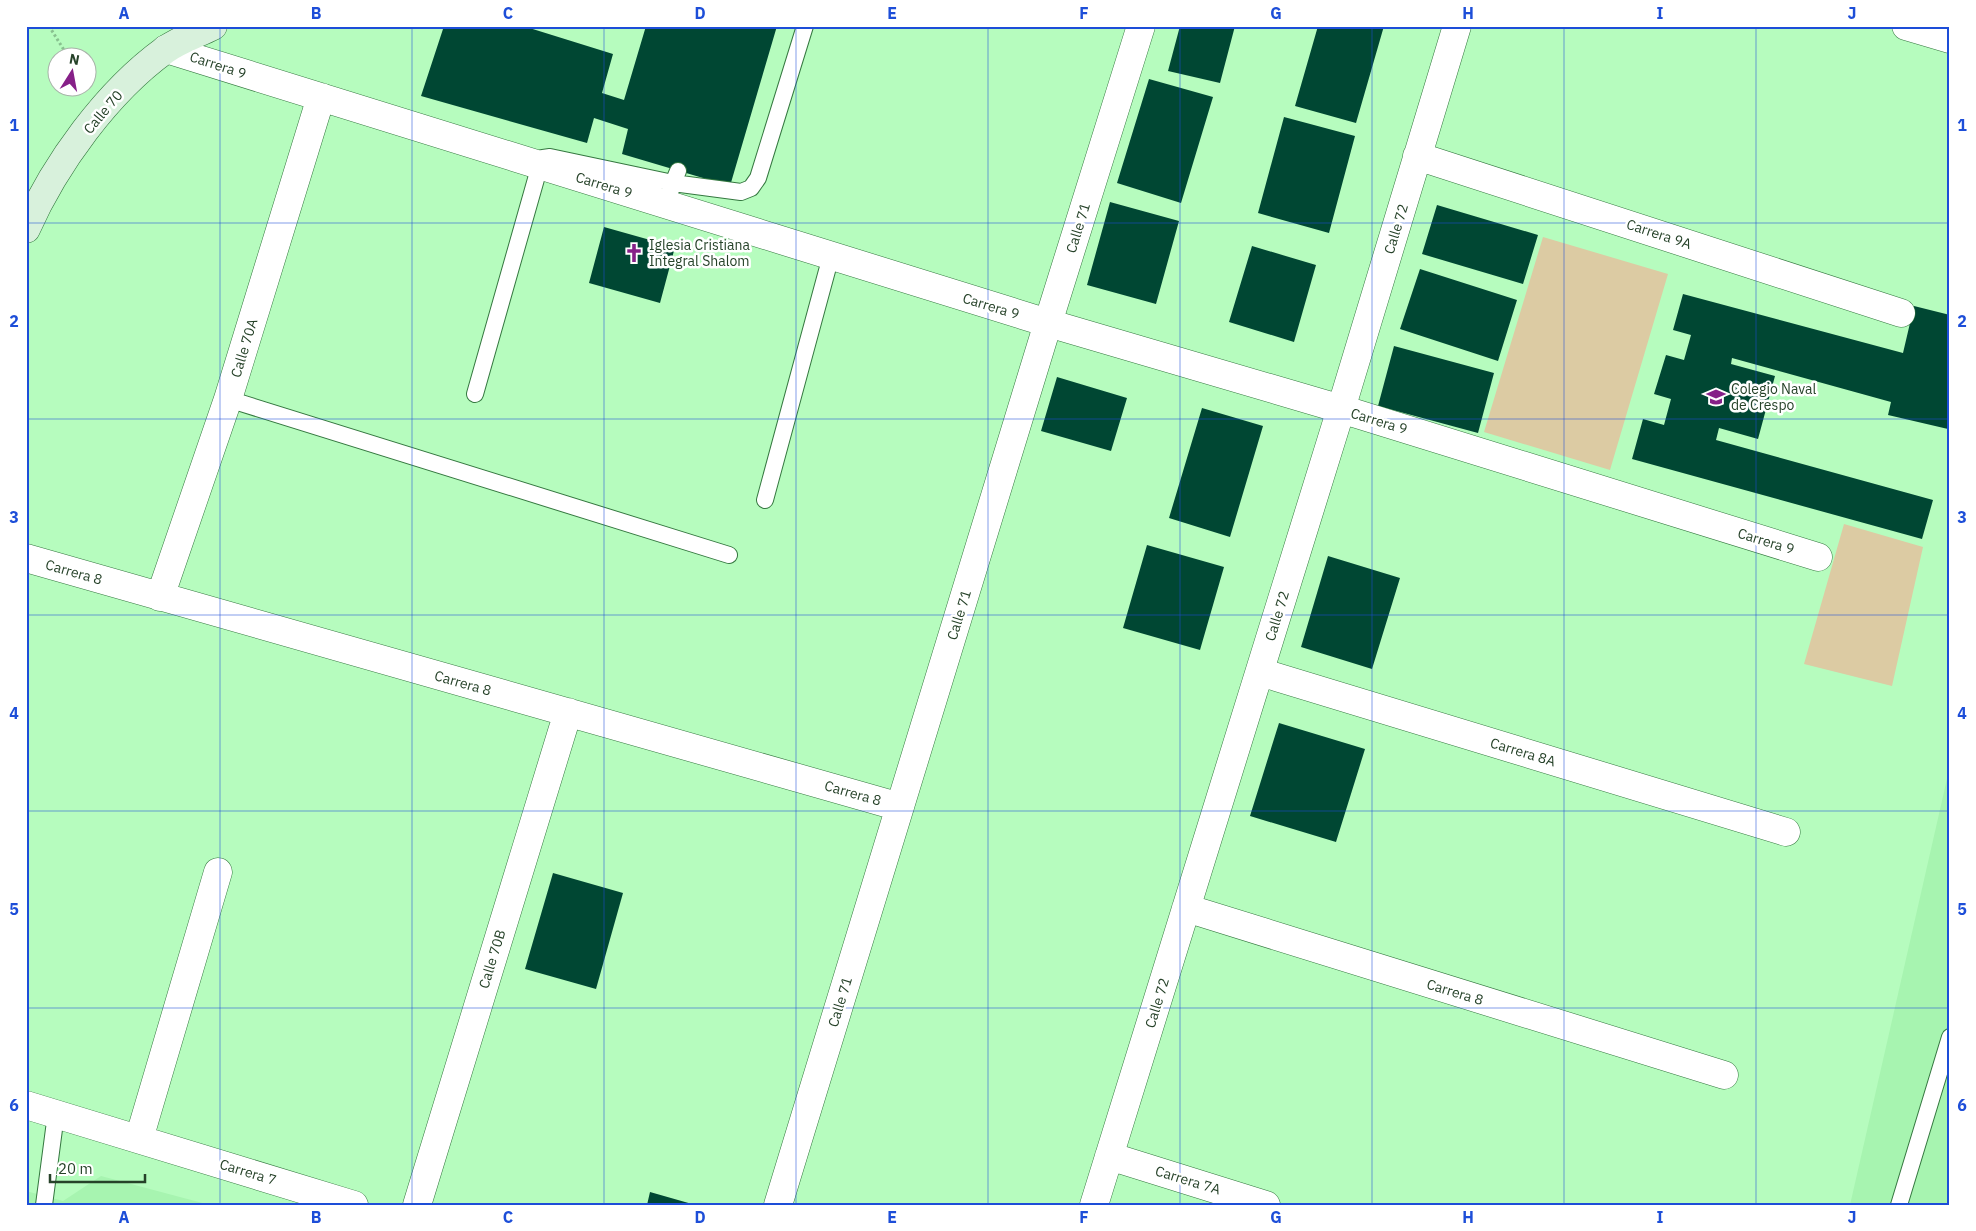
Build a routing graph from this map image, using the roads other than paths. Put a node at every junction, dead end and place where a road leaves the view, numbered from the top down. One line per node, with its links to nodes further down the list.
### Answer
1 (213, 26): 7 (main road, Calle 70)
2 (805, 26): 11 (lane)
3 (1141, 26): 15 (street, Calle 71)
4 (1458, 26): 9 (street, Calle 72)
5 (1906, 26): 6 (street)
6 (1950, 39)
7 (166, 49): 8 (street, Carrera 9); 12 (main road, Calle 70)
8 (321, 97): 10 (street, Carrera 9); 17 (street, Calle 70A)
9 (1417, 156): 14 (street, Carrera 9A); 18 (street, Calle 72)
10 (540, 165): 11 (street, Carrera 9); 16 (lane)
11 (673, 186): 13 (street, Carrera 9)
12 (26, 229)
13 (831, 256): 15 (street, Carrera 9); 19 (lane)
14 (1901, 313)
15 (1048, 323): 18 (street, Carrera 9); 26 (street, Calle 71)
16 (475, 394)
17 (228, 399): 20 (lane); 23 (street, Calle 70A)
18 (1342, 409): 21 (street, Carrera 9); 24 (street, Calle 72)
19 (765, 500)
20 (729, 555)
21 (1818, 557)
22 (26, 558): 23 (street, Carrera 8)
23 (160, 597): 25 (street, Carrera 8)
24 (1260, 672): 27 (street, Carrera 8A); 29 (street, Calle 72)
25 (568, 712): 26 (street, Carrera 8); 38 (street, Calle 70B)
26 (900, 806): 39 (street, Calle 71)
27 (1786, 832)
28 (218, 872): 34 (street)
29 (1186, 908): 31 (street, Carrera 8); 35 (street, Calle 72)
30 (1950, 1037): 42 (lane)
31 (1724, 1075)
32 (26, 1105): 33 (street, Carrera 7)
33 (56, 1114): 34 (street, Carrera 7); 36 (lane)
34 (139, 1139): 37 (street, Carrera 7)
35 (1109, 1156): 40 (street, Calle 72); 41 (street, Carrera 7A)
36 (44, 1205)
37 (354, 1205)
38 (417, 1205)
39 (778, 1205)
40 (1094, 1205)
41 (1266, 1205)
42 (1899, 1205)

